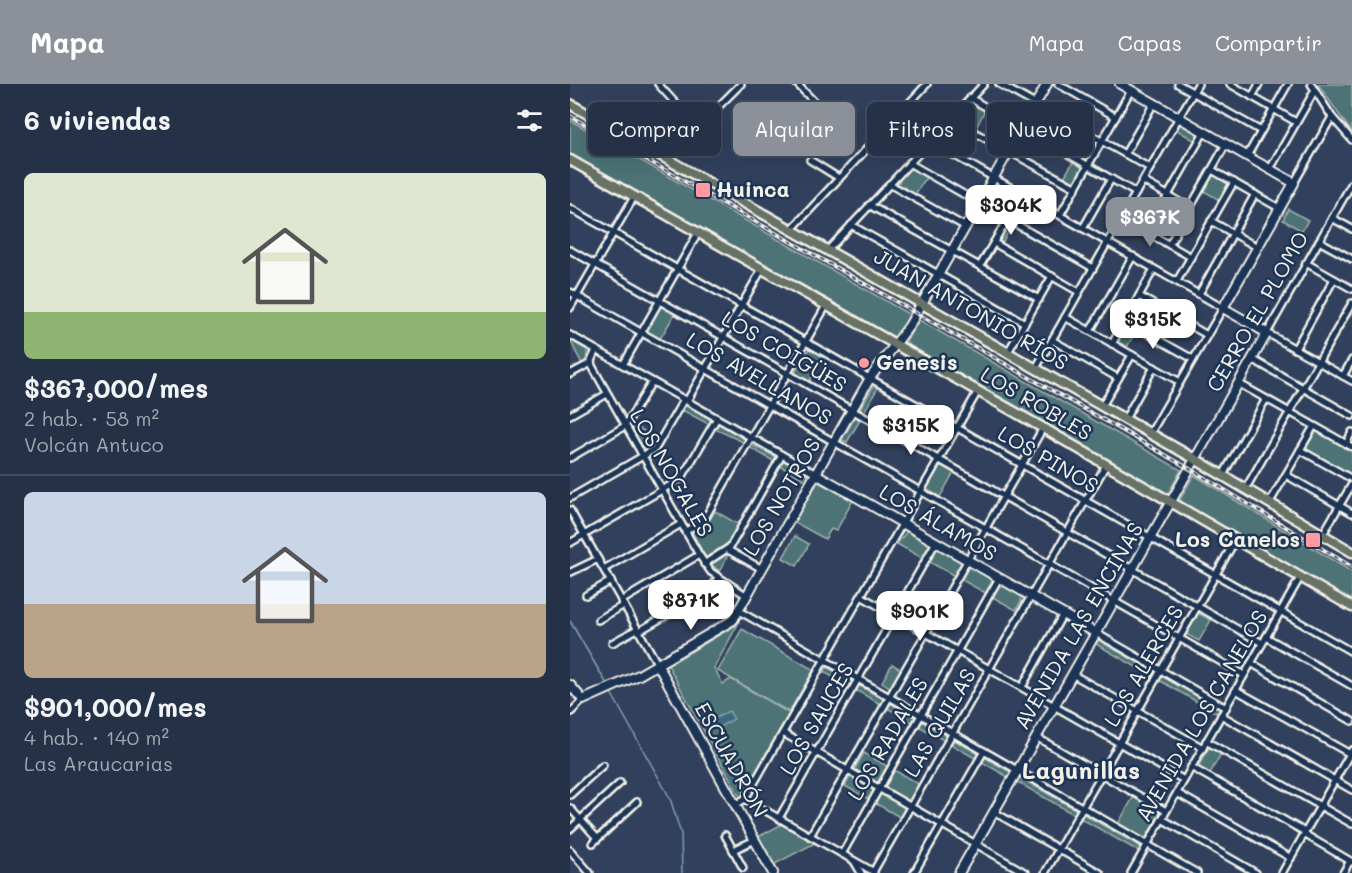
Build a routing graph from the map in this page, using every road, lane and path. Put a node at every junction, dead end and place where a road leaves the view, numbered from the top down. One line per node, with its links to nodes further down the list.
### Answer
1 (658, 84): 20 (street)
2 (741, 84): 27 (street)
3 (797, 84): 21 (street)
4 (927, 84): 55 (street)
5 (984, 84): 19 (street)
6 (999, 84): 23 (street)
7 (1047, 84): 24 (street, LOS NOTROS)
8 (1058, 84): 30 (street)
9 (1120, 84): 16 (street)
10 (1178, 84): 17 (street)
11 (1198, 84): 17 (street)
12 (1230, 84): 18 (street)
13 (1259, 84): 18 (street)
14 (1288, 84): 29 (street)
15 (1313, 87): 32 (street); 33 (street)
16 (1131, 90): 25 (street); 30 (street)
17 (1193, 93): 31 (street); 34 (street)
18 (1252, 97): 29 (street)
19 (970, 98): 22 (street); 28 (street)
20 (675, 102)
21 (814, 102)
22 (966, 102)
23 (1032, 102)
24 (1037, 102)
25 (1154, 103): 31 (street); 40 (street)
26 (570, 104): 47 (main road, JUAN ANTONIO RÍOS)
27 (721, 104)
28 (987, 108)
29 (1274, 109): 33 (street); 34 (street)
30 (1116, 117): 38 (street)
31 (1179, 117): 35 (street); 52 (street)
32 (1332, 117): 37 (street); 60 (street)
33 (1296, 122): 53 (street)
34 (1261, 131): 46 (street)
35 (1204, 132): 39 (street); 67 (street)
36 (1093, 136): 38 (street)
37 (1352, 140)
38 (1102, 141): 40 (street); 51 (street)
39 (1226, 144): 46 (street); 54 (street)
40 (1125, 154): 52 (street)
41 (915, 156): 50 (street)
42 (955, 156): 56 (street)
43 (1007, 156): 56 (street, LOS NOTROS)
44 (1016, 156): 63 (street)
45 (1071, 156): 51 (street)
46 (1247, 156): 53 (street)
47 (667, 158): 83 (main road, JUAN ANTONIO RÍOS)
48 (570, 160): 68 (main road, LOS ROBLES)
49 (810, 160): 55 (street)
50 (909, 163): 62 (street); 69 (street)
51 (1088, 166): 57 (street); 63 (street)
52 (1150, 168): 58 (street)
53 (1270, 169): 60 (street)
54 (1212, 170): 59 (street); 72 (street)
55 (839, 178): 83 (street)
56 (994, 178): 65 (street); 69 (street, LOS NOTROS)
57 (1111, 179): 64 (street); 81 (street)
58 (1143, 181): 64 (street); 67 (street)
59 (1233, 182): 66 (street); 78 (street)
60 (1294, 183): 73 (street)
61 (1352, 183): 76 (street, CERRO EL PLOMO)
62 (889, 184): 70 (street); 80 (street)
63 (1076, 188): 74 (street)
64 (1136, 193): 75 (street)
65 (1022, 194): 74 (street); 77 (street)
66 (1255, 194): 73 (street); 87 (street)
67 (1168, 195): 72 (street); 85 (street)
68 (634, 197): 84 (street); 86 (main road, LOS ROBLES)
69 (980, 203): 80 (street, LOS NOTROS)
70 (869, 205): 79 (street); 95 (street)
71 (570, 208): 84 (street, LOS PINOS)
72 (1190, 208): 91 (street)
73 (1279, 208): 92 (street)
74 (1060, 215): 81 (street)
75 (1121, 218): 85 (street); 89 (street)
76 (1332, 218): 82 (street); 88 (street, CERRO EL PLOMO)
77 (1007, 219): 90 (street); 102 (street)
78 (1211, 221): 87 (street); 97 (street)
79 (850, 225): 94 (street); 106 (street)
80 (966, 227): 95 (street, LOS NOTROS)
81 (1083, 228): 89 (street)
82 (1352, 229)
83 (792, 230): 94 (main road, JUAN ANTONIO RÍOS)
84 (613, 232): 100 (street); 103 (street, LOS PINOS)
85 (1147, 232): 91 (street)
86 (698, 233): 103 (street); 104 (main road, LOS ROBLES)
87 (1233, 233): 92 (street); 113 (street)
88 (1319, 241): 98 (street); 99 (street, CERRO EL PLOMO)
89 (1108, 242): 96 (street); 102 (street)
90 (994, 243): 101 (street); 107 (street)
91 (1169, 245): 97 (street)
92 (1257, 247): 123 (street)
93 (570, 250): 100 (street, LOS COIGÜES)
94 (828, 250): 118 (main road, JUAN ANTONIO RÍOS)
95 (952, 251): 101 (street); 106 (street, LOS NOTROS)
96 (1133, 256): 105 (street); 127 (street)
97 (1191, 257): 109 (street)
98 (1352, 259)
99 (1306, 263): 108 (street); 129 (street, CERRO EL PLOMO)
100 (595, 264): 114 (street); 117 (street, LOS COIGÜES)
101 (980, 266): 116 (street)
102 (1093, 268): 112 (street)
103 (678, 269): 117 (street); 120 (street, LOS PINOS)
104 (762, 269): 120 (street); 121 (main road, LOS ROBLES)
105 (1154, 269): 109 (street); 115 (street)
106 (938, 275): 118 (street, LOS NOTROS); 126 (street)
107 (1052, 276): 112 (street); 116 (street)
108 (1334, 279): 110 (street); 137 (street)
109 (1177, 281): 113 (street)
110 (1352, 289)
111 (570, 292): 114 (street, LOS AVELLANOS)
112 (1079, 292): 124 (street)
113 (1198, 294): 123 (street)
114 (577, 296): 122 (street); 128 (street, LOS AVELLANOS)
115 (1139, 296): 125 (street); 131 (street)
116 (1039, 299): 126 (street)
117 (660, 300): 128 (street); 132 (street, LOS COIGÜES)
118 (922, 303): 136 (street, LOS NOTROS); 139 (main road, JUAN ANTONIO RÍOS)
119 (1352, 303): 144 (street)
120 (741, 305): 132 (street); 134 (street, LOS PINOS)
121 (826, 306): 134 (street); 136 (main road, LOS ROBLES)
122 (570, 308)
123 (1223, 308): 129 (street); 131 (street)
124 (1065, 317): 127 (street); 133 (street)
125 (1125, 321): 135 (street); 141 (street)
126 (1025, 324): 139 (street)
127 (1090, 331): 135 (street)
128 (642, 332): 146 (street); 148 (street, LOS AVELLANOS)
129 (1267, 333): 137 (street); 142 (street, CERRO EL PLOMO)
130 (570, 335): 138 (street, LOS ÁLAMOS)
131 (1207, 335): 141 (street)
132 (724, 337): 148 (street); 150 (street, LOS COIGÜES)
133 (1052, 340): 149 (street); 154 (street)
134 (806, 342): 150 (street); 153 (street, LOS PINOS)
135 (1112, 344): 140 (street)
136 (895, 345): 153 (street, LOS NOTROS); 160 (main road, LOS ROBLES)
137 (1295, 348): 144 (street)
138 (596, 350): 145 (street); 146 (street, LOS ÁLAMOS)
139 (1008, 352): 149 (main road, JUAN ANTONIO RÍOS)
140 (1132, 355): 147 (street); 154 (street)
141 (1193, 359): 157 (street)
142 (1252, 359): 158 (street, CERRO EL PLOMO); 159 (street)
143 (1352, 360): 152 (street)
144 (1318, 362): 152 (street); 159 (street)
145 (591, 363): 151 (street); 161 (street, LOS NOGALES)
146 (623, 365): 156 (street, LOS ÁLAMOS)
147 (1154, 367): 157 (street); 171 (street)
148 (706, 368): 163 (street); 164 (street, LOS AVELLANOS)
149 (1036, 368): 165 (main road, JUAN ANTONIO RÍOS)
150 (788, 373): 164 (street); 166 (street, LOS COIGÜES)
151 (570, 374)
152 (1343, 376): 155 (street)
153 (870, 378): 166 (street, LOS NOTROS); 174 (street, LOS PINOS)
154 (1118, 378): 165 (street)
155 (1352, 381)
156 (652, 382): 163 (street, LOS ÁLAMOS); 172 (street)
157 (1180, 382): 177 (street)
158 (1238, 383): 162 (street); 187 (street, CERRO EL PLOMO)
159 (1303, 388): 167 (street); 169 (street)
160 (978, 392): 174 (street); 175 (main road, LOS ROBLES)
161 (607, 393): 168 (street); 172 (street, LOS NOGALES)
162 (1266, 399): 167 (street); 191 (street)
163 (685, 400): 170 (street, LOS ÁLAMOS); 184 (street)
164 (770, 405): 178 (street); 179 (street, LOS AVELLANOS)
165 (1102, 406): 171 (main road, JUAN ANTONIO RÍOS)
166 (853, 410): 179 (street, LOS NOTROS); 186 (street, LOS COIGÜES)
167 (1290, 412): 173 (street); 195 (street)
168 (570, 415)
169 (1352, 416)
170 (717, 418): 178 (street, LOS ÁLAMOS); 196 (street)
171 (1125, 419): 177 (main road, JUAN ANTONIO RÍOS)
172 (625, 426): 184 (street, LOS NOGALES); 185 (street)
173 (1314, 426): 180 (street); 182 (street)
174 (957, 428): 186 (street); 188 (street, LOS PINOS)
175 (1043, 428): 188 (street); 189 (main road, LOS ROBLES)
176 (1352, 432): 180 (street)
177 (1150, 434): 187 (main road, JUAN ANTONIO RÍOS)
178 (751, 438): 183 (street, LOS ÁLAMOS); 209 (street)
179 (835, 441): 190 (street, LOS NOTROS); 197 (street, LOS AVELLANOS)
180 (1346, 444): 181 (street)
181 (1352, 447)
182 (1300, 450): 192 (street); 193 (street)
183 (782, 455): 190 (street, LOS ÁLAMOS); 217 (street)
184 (642, 456): 196 (street, LOS NOGALES); 199 (street)
185 (570, 458)
186 (939, 459): 197 (street); 198 (street, LOS COIGÜES)
187 (1195, 459): 191 (main road, JUAN ANTONIO RÍOS); 201 (street, AVENIDA LAS ENCINAS)
188 (1023, 465): 198 (street); 200 (street, LOS PINOS)
189 (1107, 465): 200 (street, LAS QUILAS); 201 (main road, LOS ROBLES)
190 (816, 474): 206 (street, LOS ÁLAMOS); 225 (street, LOS NOTROS)
191 (1223, 475): 195 (main road, JUAN ANTONIO RÍOS)
192 (1286, 475): 202 (street); 203 (street)
193 (1352, 479)
194 (1352, 484): 203 (street)
195 (1246, 488): 202 (main road, JUAN ANTONIO RÍOS)
196 (662, 490): 207 (street, LOS NOGALES); 212 (street)
197 (921, 490): 206 (street); 208 (street, LOS AVELLANOS)
198 (1005, 496): 208 (street); 210 (street, LOS COIGÜES)
199 (570, 498)
200 (1086, 501): 210 (street, LAS QUILAS); 213 (street, LOS PINOS)
201 (1171, 502): 213 (street, AVENIDA LAS ENCINAS); 214 (main road, LOS ROBLES)
202 (1270, 502): 211 (main road, JUAN ANTONIO RÍOS)
203 (1340, 506): 205 (street); 211 (street)
204 (570, 511): 212 (street)
205 (1352, 513)
206 (903, 523): 215 (street, LOS ÁLAMOS); 235 (street)
207 (681, 524): 209 (street, LOS NOGALES); 224 (street)
208 (987, 528): 221 (street); 223 (street, LOS AVELLANOS)
209 (685, 532): 219 (street, LOS NOGALES)
210 (1068, 532): 223 (street, LAS QUILAS); 226 (street, LOS COIGÜES)
211 (1323, 534): 218 (main road, JUAN ANTONIO RÍOS)
212 (584, 535): 216 (street); 220 (street)
213 (1151, 537): 226 (street, AVENIDA LAS ENCINAS); 228 (street, LOS PINOS)
214 (1236, 539): 228 (street, LOS ALERCES); 229 (main road, LOS ROBLES)
215 (936, 542): 221 (street, LOS ÁLAMOS); 246 (street, LOS SAUCES)
216 (570, 543)
217 (728, 550): 222 (street); 225 (street)
218 (1352, 552)
219 (699, 555): 222 (street, LOS NOGALES); 239 (street)
220 (598, 558): 224 (street); 227 (street)
221 (968, 561): 231 (street, LOS ÁLAMOS); 249 (street)
222 (704, 564): 230 (street, LOS NOGALES)
223 (1050, 564): 236 (street, LAS QUILAS); 238 (street, LOS AVELLANOS)
224 (604, 569): 232 (street)
225 (762, 569): 234 (street, LOS NOTROS)
226 (1132, 569): 238 (street, AVENIDA LAS ENCINAS); 240 (street, LOS COIGÜES)
227 (571, 572)
228 (1216, 574): 240 (street, LOS ALERCES); 243 (street, LOS PINOS)
229 (1301, 576): 237 (main road, LOS ROBLES); 243 (street, AVENIDA LOS CANELOS)
230 (719, 578): 234 (street, LOS NOGALES); 248 (street)
231 (999, 578): 236 (street, LOS ÁLAMOS); 254 (street, LOS RADALES)
232 (610, 581): 233 (street); 239 (street)
233 (586, 595)
234 (747, 596): 242 (street, LOS NOTROS)
235 (861, 596): 246 (street); 256 (street)
236 (1031, 596): 245 (street, LOS ÁLAMOS); 259 (street, LAS QUILAS)
237 (1337, 598): 241 (main road); 244 (street, LOS ROBLES)
238 (1114, 601): 250 (street, AVENIDA LAS ENCINAS); 251 (street, LOS AVELLANOS)
239 (623, 603): 247 (street); 248 (street)
240 (1197, 606): 251 (street, LOS ALERCES); 252 (street, LOS COIGÜES)
241 (1352, 606)
242 (739, 611): 256 (street); 258 (street, LOS NOTROS)
243 (1281, 612): 252 (street, AVENIDA LOS CANELOS); 255 (street, LOS PINOS)
244 (1352, 612)
245 (1063, 614): 250 (street, LOS ÁLAMOS); 266 (street)
246 (895, 615): 249 (street); 263 (street, LOS SAUCES)
247 (598, 620)
248 (638, 630): 253 (street); 258 (street)
249 (927, 633): 254 (street); 268 (street)
250 (1096, 633): 260 (street, LOS ÁLAMOS); 261 (street, AVENIDA LAS ENCINAS)
251 (1179, 638): 260 (street, LOS ALERCES); 262 (street, LOS AVELLANOS)
252 (1264, 640): 257 (street, AVENIDA LOS CANELOS); 265 (street, LOS COIGÜES)
253 (612, 643)
254 (958, 651): 259 (street); 274 (street, LOS RADALES)
255 (1352, 652)
256 (824, 660): 263 (street); 277 (street)
257 (1251, 663): 262 (street, AVENIDA LOS CANELOS); 276 (street)
258 (658, 665): 269 (street, LOS NOTROS); 300 (street, ESCUADRÓN)
259 (990, 669): 266 (street); 278 (street, LAS QUILAS)
260 (1161, 670): 271 (street, LOS ÁLAMOS); 272 (street, LOS ALERCES)
261 (1072, 674): 270 (street, AVENIDA LAS ENCINAS); 272 (street)
262 (1244, 675): 267 (street, AVENIDA LOS CANELOS)
263 (858, 680): 268 (street); 284 (street, LOS SAUCES)
264 (570, 685): 269 (street)
265 (1352, 686)
266 (1022, 687): 270 (street)
267 (1236, 690): 271 (street, AVENIDA LOS CANELOS); 285 (street)
268 (890, 698): 274 (street); 288 (street)
269 (583, 700): 273 (street, LOS NOTROS)
270 (1054, 705): 279 (street, AVENIDA LAS ENCINAS); 281 (street)
271 (1226, 708): 275 (street, AVENIDA LOS CANELOS)
272 (1138, 711): 281 (street, LOS ALERCES); 282 (street)
273 (570, 713)
274 (921, 715): 278 (street); 294 (street, LOS RADALES)
275 (1221, 715): 280 (street, AVENIDA LOS CANELOS); 292 (street)
276 (1352, 721)
277 (783, 733): 284 (street); 298 (street)
278 (952, 734): 283 (street); 302 (street, LAS QUILAS)
279 (1036, 737): 289 (street, AVENIDA LAS ENCINAS); 290 (street)
280 (1206, 741): 282 (street, AVENIDA LOS CANELOS); 301 (street)
281 (1119, 743): 290 (street, LOS ALERCES); 291 (street)
282 (1203, 748): 287 (street, AVENIDA LOS CANELOS)
283 (984, 752): 289 (street); 311 (street)
284 (816, 753): 288 (street); 307 (street, LOS SAUCES)
285 (1351, 753): 292 (street)
286 (603, 765): 297 (street)
287 (1191, 768): 291 (street, AVENIDA LOS CANELOS); 313 (street)
288 (848, 771): 294 (street); 315 (street)
289 (1017, 771): 304 (street); 305 (street, AVENIDA LAS ENCINAS)
290 (1101, 774): 304 (street, LOS ALERCES); 306 (street)
291 (1184, 780): 296 (street, AVENIDA LOS CANELOS)
292 (1335, 780): 295 (street); 301 (street)
293 (620, 783): 309 (street)
294 (879, 789): 302 (street); 322 (street, LOS RADALES)
295 (1352, 790)
296 (1177, 793): 306 (street, AVENIDA LOS CANELOS); 323 (street)
297 (570, 795)
298 (745, 799): 300 (street); 307 (street)
299 (638, 802): 309 (street)
300 (735, 805): 316 (street, ESCUADRÓN)
301 (1320, 806): 310 (street); 313 (street)
302 (911, 807): 311 (street); 327 (street, LAS QUILAS)
303 (570, 808): 309 (street)
304 (1082, 808): 318 (street); 319 (street, LOS ALERCES)
305 (994, 812): 317 (street, AVENIDA LAS ENCINAS); 319 (street)
306 (1166, 812): 308 (street, AVENIDA LOS CANELOS)
307 (779, 818): 315 (street)
308 (1162, 819): 318 (street, AVENIDA LOS CANELOS); 338 (street)
309 (580, 820): 312 (street)
310 (1352, 824)
311 (942, 825): 317 (street); 332 (street)
312 (570, 829)
313 (1305, 833): 323 (street); 325 (street)
314 (725, 835): 321 (street)
315 (810, 836): 322 (street)
316 (755, 840): 321 (street); 330 (street, ESCUADRÓN)
317 (975, 844): 333 (street, AVENIDA LAS ENCINAS); 334 (street)
318 (1147, 845): 328 (street, AVENIDA LOS CANELOS); 337 (street)
319 (1058, 849): 335 (street, LOS ALERCES); 336 (street)
320 (570, 850): 329 (street)
321 (733, 850): 326 (street)
322 (842, 854): 324 (street)
323 (1291, 858): 339 (street)
324 (854, 861): 327 (street); 331 (street)
325 (1351, 861): 340 (street)
326 (743, 868)
327 (874, 872)
328 (1133, 872)
329 (591, 873)
330 (773, 873)
331 (861, 873)
332 (914, 873)
333 (959, 873)
334 (1026, 873)
335 (1045, 873)
336 (1100, 873)
337 (1197, 873)
338 (1256, 873)
339 (1282, 873)
340 (1343, 873)

